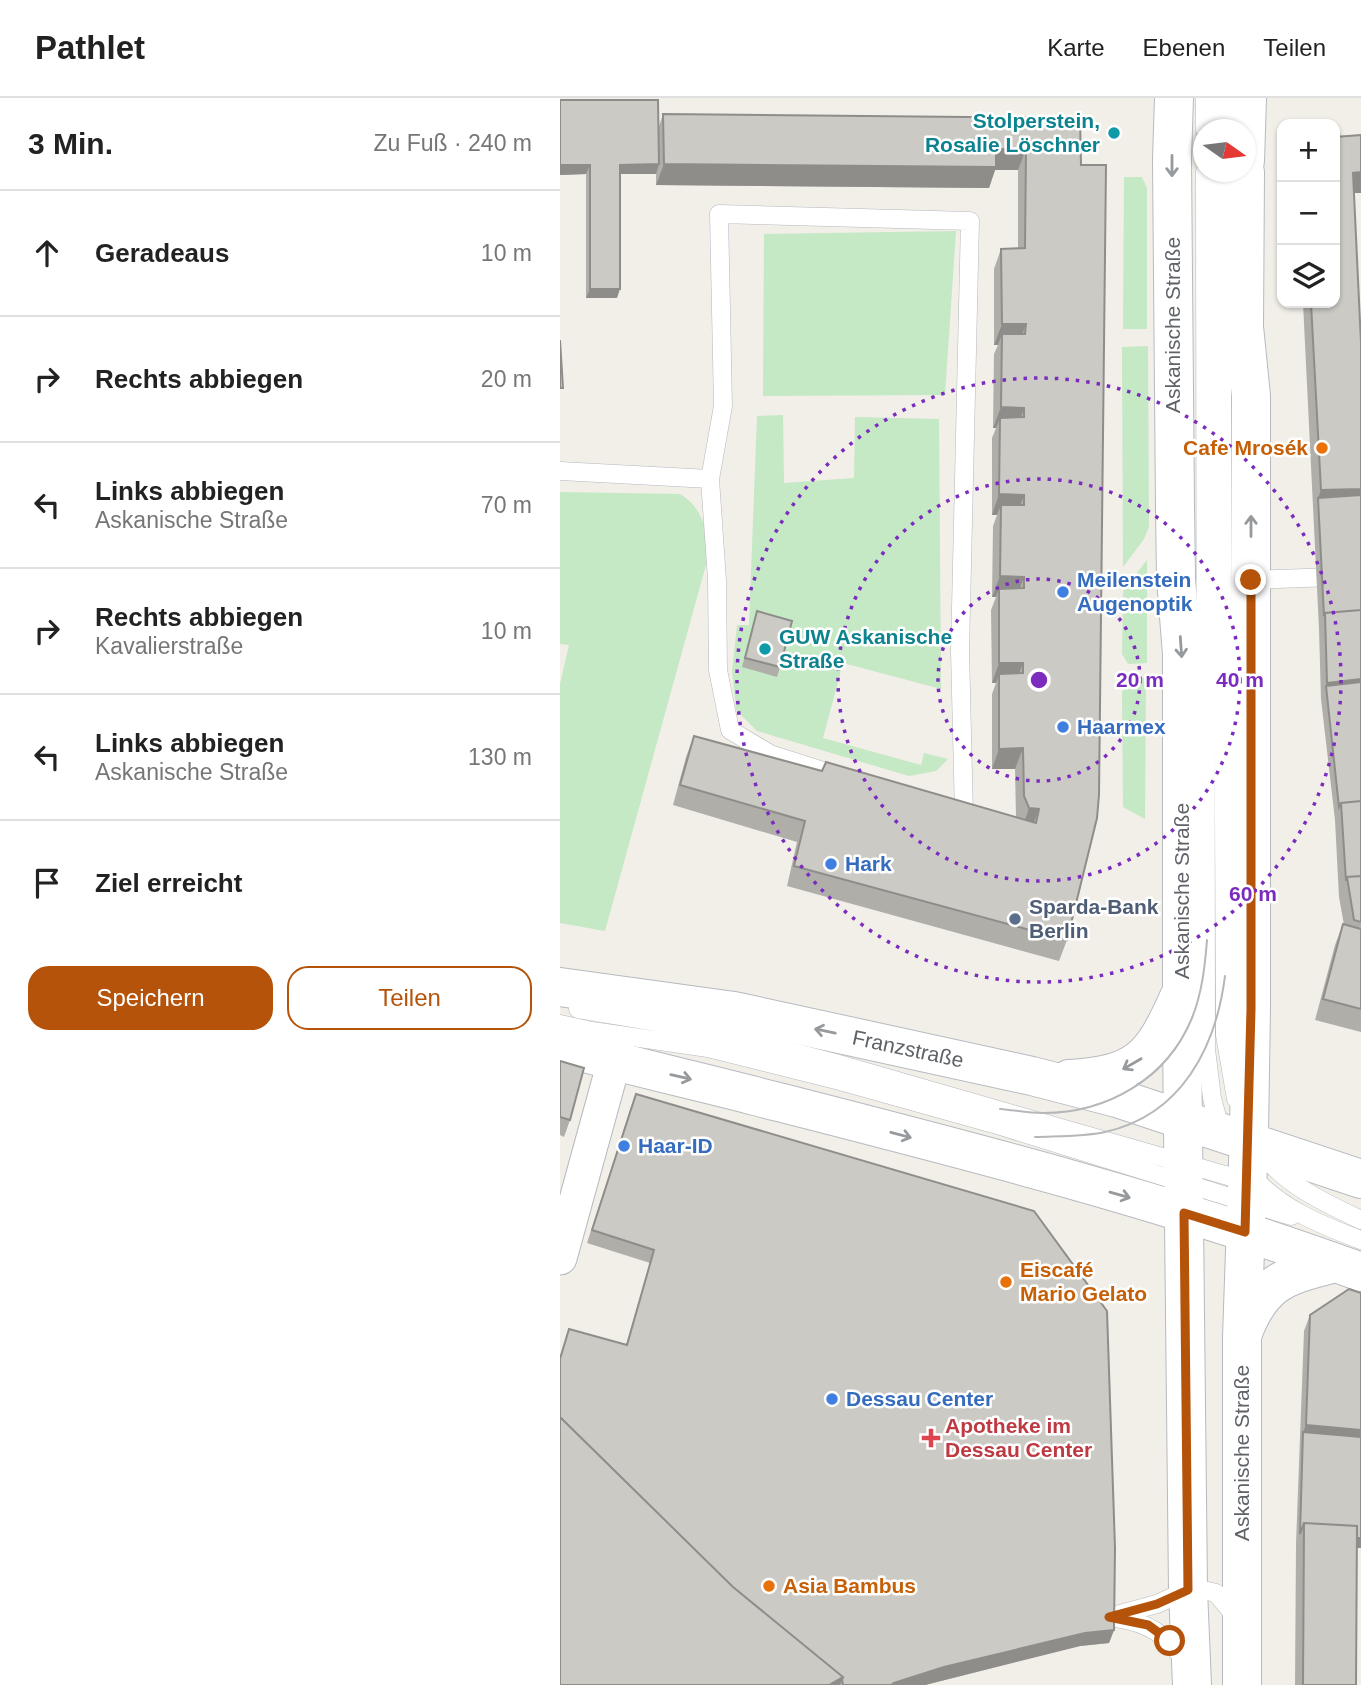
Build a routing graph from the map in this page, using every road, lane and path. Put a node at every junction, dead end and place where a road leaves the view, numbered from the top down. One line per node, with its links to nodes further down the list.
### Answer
1 (1174, 98): 18 (main road, Askanische Straße, one-way to 18)
2 (1205, 98): 5 (lane)
3 (1221, 98): 6 (lane)
4 (1247, 98): 7 (main road)
5 (1205, 119)
6 (1221, 119)
7 (1246, 119)
8 (1205, 182): 26 (lane)
9 (1221, 182): 26 (lane)
10 (1245, 182): 14 (main road, Askanische Straße, one-way to 10)
11 (560, 471): 12 (lane)
12 (710, 479): 15 (lane); 16 (lane)
13 (1361, 576): 14 (lane)
14 (1251, 580): 26 (main road, Askanische Straße)
15 (860, 782)
16 (938, 807)
17 (560, 987): 23 (main road, Franzstraße, one-way to 17)
18 (1182, 989): 23 (main road, one-way to 23); 24 (main road, Askanische Straße)
19 (560, 1006): 28 (lane)
20 (560, 1024): 28 (lane)
21 (560, 1046): 22 (main road)
22 (614, 1062): 25 (street); 28 (main road, one-way to 28)
23 (1049, 1081): 24 (main road, Franzstraße)
24 (1183, 1120): 26 (main road, Franzstraße); 28 (main road, Askanische Straße)
25 (572, 1169): 31 (street)
26 (1247, 1169): 27 (main road); 28 (main road); 28 (lane); 29 (lane); 29 (lane); 30 (main road); 32 (main road, Askanische Straße)
27 (1361, 1179)
28 (1184, 1186): 33 (main road, Askanische Straße)
29 (1361, 1220)
30 (1354, 1254): 32 (main road)
31 (560, 1258)
32 (1242, 1338): 34 (main road, Askanische Straße)
33 (1188, 1590): 34 (lane); 35 (main road, Askanische Straße); 35 (lane)
34 (1242, 1626): 36 (main road, Askanische Straße)
35 (1191, 1676)
36 (1242, 1685)

